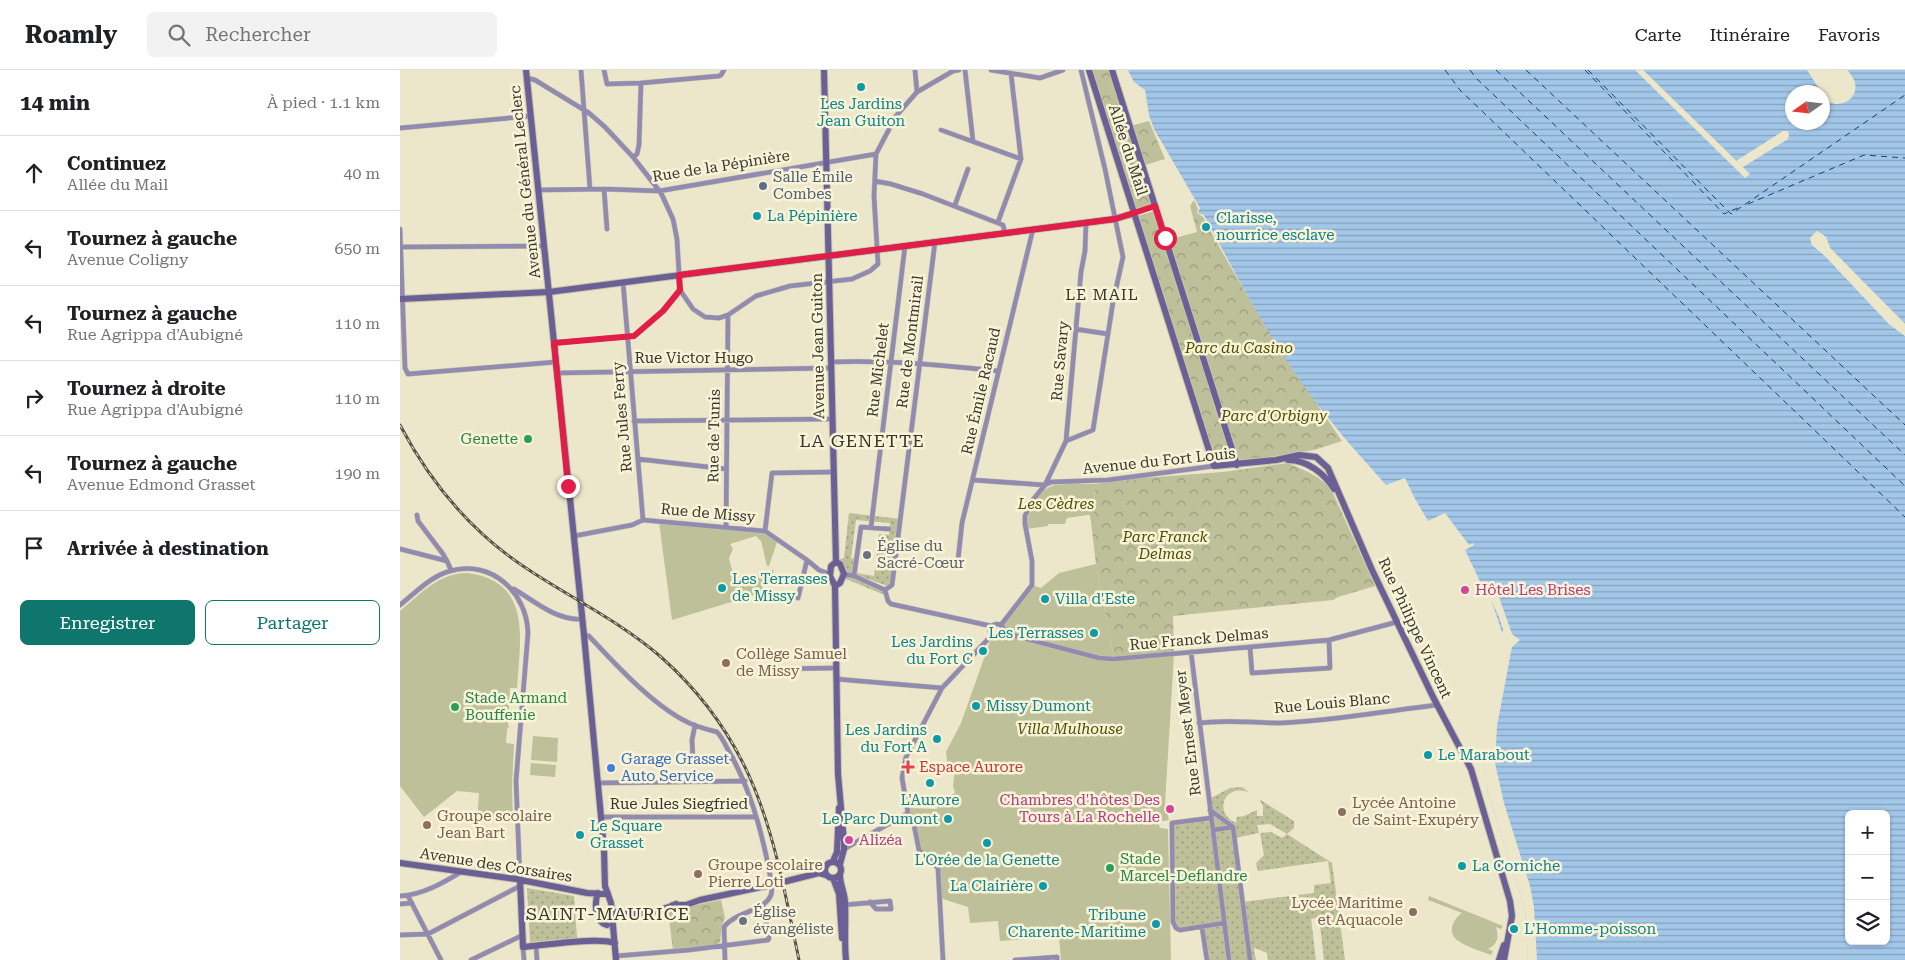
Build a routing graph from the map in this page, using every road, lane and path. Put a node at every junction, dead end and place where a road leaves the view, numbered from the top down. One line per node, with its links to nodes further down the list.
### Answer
1 (526, 70): 17 (street, Avenue du Général Leclerc)
2 (581, 70): 20 (street)
3 (604, 70): 18 (street)
4 (724, 70): 18 (street)
5 (824, 70): 28 (street, Avenue Jean Guiton)
6 (915, 70): 19 (street)
7 (959, 70): 19 (street)
8 (965, 70): 24 (street)
9 (991, 70): 15 (street)
10 (1027, 70): 16 (street)
11 (1063, 70): 16 (street)
12 (1081, 70): 38 (street)
13 (1089, 70): 37 (street, Allée du Mail)
14 (1112, 70): 36 (street, Allée du Mail)
15 (1011, 74): 16 (street); 27 (street)
16 (1030, 77)
17 (527, 78): 20 (street); 21 (street, Avenue du Général Leclerc)
18 (641, 83): 26 (street)
19 (917, 92): 25 (street)
20 (584, 110): 26 (street); 31 (street)
21 (531, 116): 22 (street); 33 (street, Avenue du Général Leclerc)
22 (400, 128)
23 (941, 130): 24 (street)
24 (973, 141): 27 (street)
25 (876, 154): 28 (street, Rue de la Pépinière); 30 (street)
26 (633, 158): 34 (street)
27 (1021, 159): 39 (street)
28 (826, 162): 34 (street, Rue de la Pépinière); 50 (street, Avenue Jean Guiton)
29 (968, 169): 35 (street)
30 (875, 182): 35 (street); 49 (street)
31 (590, 189): 32 (street, Rue de la Pépinière); 33 (street, Rue de la Pépinière)
32 (604, 189): 34 (street, Rue de la Pépinière); 42 (street)
33 (538, 190): 46 (street, Avenue du Général Leclerc)
34 (659, 191): 51 (street)
35 (955, 205): 39 (street)
36 (1155, 206): 37 (street); 76 (street, Allée du Mail)
37 (1135, 213): 38 (street); 77 (street, Allée du Mail)
38 (1115, 219): 40 (street); 59 (street)
39 (998, 222): 44 (street)
40 (1086, 223): 43 (street); 58 (street, Rue Savary)
41 (400, 229): 48 (street)
42 (607, 229)
43 (1033, 229): 44 (street); 68 (street, Rue Émile Racaud)
44 (1005, 233): 45 (street)
45 (935, 242): 47 (street); 64 (street, Rue de Montmirail)
46 (544, 246): 48 (street); 55 (street, Avenue du Général Leclerc)
47 (905, 246): 49 (street); 63 (street, Rue Michelet)
48 (400, 247): 56 (street)
49 (877, 249): 50 (street); 53 (street)
50 (828, 256): 51 (street); 53 (street, Avenue Jean Guiton)
51 (679, 275): 52 (street); 54 (street)
52 (623, 282): 55 (street); 60 (street, Rue Jules Ferry)
53 (829, 282): 57 (street); 65 (street, Avenue Jean Guiton)
54 (680, 290): 57 (street); 60 (street)
55 (549, 292): 56 (street); 61 (street, Avenue du Général Leclerc)
56 (402, 299): 62 (street)
57 (728, 315): 67 (street, Rue de Tunis)
58 (1075, 329): 59 (street); 73 (street, Rue Savary)
59 (1108, 334): 73 (street)
60 (628, 337): 61 (street); 66 (street, Rue Jules Ferry)
61 (554, 343): 62 (street, Avenue du Général Leclerc)
62 (556, 362): 69 (street, Avenue du Général Leclerc)
63 (891, 362): 64 (street, Rue Victor Hugo); 65 (street, Rue Victor Hugo); 86 (street, Rue Michelet)
64 (920, 363): 68 (street, Rue Victor Hugo); 101 (street, Rue de Montmirail)
65 (831, 365): 67 (street, Rue Victor Hugo); 70 (street, Avenue Jean Guiton)
66 (630, 371): 67 (street, Rue Victor Hugo); 69 (street, Rue Victor Hugo); 72 (street, Rue Jules Ferry)
67 (728, 371): 71 (street, Rue de Tunis)
68 (998, 371): 80 (street, Rue Émile Racaud)
69 (557, 374): 89 (street, Avenue du Général Leclerc)
70 (832, 419): 71 (street); 79 (street, Avenue Jean Guiton)
71 (727, 420): 72 (street); 78 (street, Rue de Tunis)
72 (634, 422): 74 (street, Rue Jules Ferry)
73 (1066, 441): 81 (street)
74 (638, 459): 78 (street); 84 (street, Rue Jules Ferry)
75 (1276, 460): 76 (street, Avenue du Fort Louis); 82 (street, Rue Philippe Vincent); 82 (street, Rue Philippe Vincent)
76 (1237, 465): 77 (street, Avenue du Fort Louis)
77 (1214, 466): 81 (street, Avenue du Fort Louis)
78 (726, 469): 85 (street, Rue de Tunis)
79 (833, 472): 88 (street); 94 (street, Avenue Jean Guiton)
80 (973, 480): 81 (street, Avenue du Fort Louis); 92 (street, Rue Émile Racaud)
81 (1045, 485): 108 (street)
82 (1343, 503): 107 (street, Rue Philippe Vincent)
83 (418, 515): 93 (street)
84 (643, 520): 85 (street, Rue de Missy); 89 (street, Rue de Missy)
85 (726, 527): 88 (street, Rue de Missy)
86 (872, 527): 87 (street); 98 (street)
87 (889, 529)
88 (765, 531): 91 (street, Rue de Missy)
89 (574, 536): 106 (street, Avenue du Général Leclerc)
90 (400, 549): 93 (street)
91 (808, 560): 96 (street, Rue de Missy); 102 (street)
92 (958, 560)
93 (446, 561): 95 (street)
94 (836, 562): 96 (street); 97 (street)
95 (451, 570): 100 (street); 104 (street)
96 (830, 574): 99 (street)
97 (844, 574): 98 (street); 99 (street)
98 (854, 576): 101 (street)
99 (835, 586): 116 (street)
100 (512, 588): 103 (street); 105 (street)
101 (885, 590): 109 (street)
102 (798, 598)
103 (531, 599): 105 (street); 106 (street)
104 (400, 605)
105 (522, 606): 145 (street)
106 (582, 619): 111 (street, Avenue du Général Leclerc)
107 (1397, 622): 113 (street, Rue Franck Delmas); 120 (street, Rue Philippe Vincent)
108 (1001, 625): 109 (street); 110 (street)
109 (991, 626): 112 (street)
110 (1004, 632): 112 (street); 115 (street, Rue Franck Delmas)
111 (584, 635): 122 (street); 125 (street, Avenue du Général Leclerc)
112 (991, 636): 119 (street)
113 (1329, 640): 114 (street, Rue Franck Delmas); 114 (street)
114 (1250, 647): 115 (street, Rue Franck Delmas)
115 (1191, 652): 121 (street, Rue Ernest Meyer)
116 (836, 668): 117 (street); 118 (street)
117 (768, 669)
118 (836, 679): 119 (street); 126 (street)
119 (942, 688): 128 (street)
120 (1437, 705): 121 (street, Rue Louis Blanc); 160 (street, Rue Philippe Vincent)
121 (1200, 723): 127 (street, Rue Ernest Meyer)
122 (695, 726): 123 (street); 123 (street)
123 (732, 758): 124 (street)
124 (745, 781): 125 (street); 130 (street)
125 (598, 783): 129 (street, Avenue du Général Leclerc)
126 (840, 804): 134 (street); 136 (street)
127 (1210, 810): 131 (street, Rue Ernest Meyer); 132 (street)
128 (908, 813): 134 (street); 175 (street)
129 (601, 817): 130 (street, Rue Jules Siegfried); 147 (street, Avenue du Général Leclerc)
130 (756, 817): 146 (street)
131 (1211, 818): 133 (street, Rue Ernest Meyer); 159 (street)
132 (1233, 828): 133 (street); 180 (street)
133 (1212, 830): 158 (street, Rue Ernest Meyer)
134 (844, 849): 136 (street)
135 (400, 863): 138 (street, Avenue des Corsaires)
136 (836, 863): 137 (street); 142 (street)
137 (826, 865): 140 (street); 141 (street)
138 (445, 868): 139 (street, Avenue des Corsaires); 144 (street)
139 (462, 871): 144 (street); 145 (street, Avenue des Corsaires)
140 (807, 875): 141 (street); 146 (street, bridge)
141 (826, 875): 143 (street)
142 (840, 875): 143 (street); 154 (street)
143 (833, 878): 154 (street)
144 (448, 880): 149 (street)
145 (520, 883): 147 (street, Avenue des Corsaires); 161 (street); 163 (street)
146 (774, 884): 153 (street); 156 (street)
147 (601, 895): 155 (street); 157 (street)
148 (400, 896): 149 (street)
149 (408, 896): 151 (street)
150 (870, 902): 154 (street)
151 (412, 903): 152 (street); 161 (street)
152 (400, 904)
153 (763, 905): 166 (street); 166 (street)
154 (842, 905): 174 (street)
155 (612, 911): 156 (street); 157 (street)
156 (626, 915): 157 (street)
157 (610, 923): 164 (street)
158 (1224, 923): 159 (street); 179 (street, Rue Ernest Meyer)
159 (1202, 927): 178 (street)
160 (1510, 927): 181 (street); 182 (street)
161 (428, 934): 162 (street); 169 (street)
162 (400, 935)
163 (523, 935): 167 (street); 170 (street)
164 (614, 940): 165 (street); 168 (street)
165 (536, 946): 167 (street); 172 (street)
166 (723, 946): 168 (street); 173 (street)
167 (523, 947): 171 (street)
168 (616, 958)
169 (441, 960)
170 (471, 960)
171 (524, 960)
172 (537, 960)
173 (725, 960)
174 (846, 960)
175 (943, 960)
176 (1015, 960): 177 (street)
177 (1057, 960)
178 (1207, 960)
179 (1229, 960)
180 (1250, 960)
181 (1499, 960)
182 (1504, 960)

